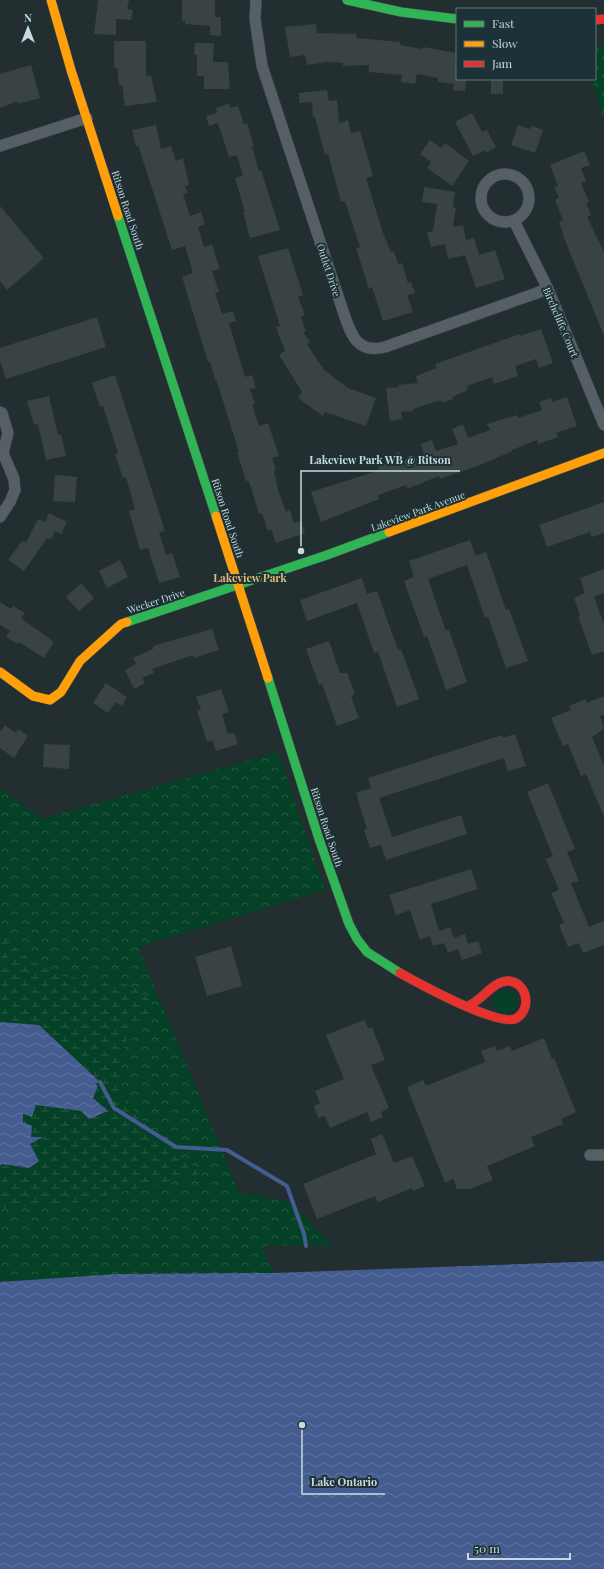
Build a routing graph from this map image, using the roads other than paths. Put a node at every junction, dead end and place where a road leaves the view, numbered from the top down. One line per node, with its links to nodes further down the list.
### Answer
1 (51, 0): 5 (street, Ritson Road South)
2 (256, 0): 8 (street, Outlet Drive)
3 (347, 0): 4 (street)
4 (456, 19)
5 (87, 118): 6 (street); 14 (street, Ritson Road South)
6 (0, 146)
7 (514, 221): 7 (street); 8 (street, Birchcliffe Court)
8 (548, 289): 10 (street, Birchcliffe Court)
9 (0, 412): 11 (street)
10 (604, 425)
11 (1, 453): 13 (street)
12 (604, 453): 14 (street, Lakeview Park Avenue)
13 (0, 516)
14 (238, 586): 15 (street, Wecker Drive); 16 (street, Ritson Road South)
15 (0, 672)
16 (468, 1006): 16 (street, Ritson Road South)
17 (590, 1155): 18 (street)
18 (604, 1155)

